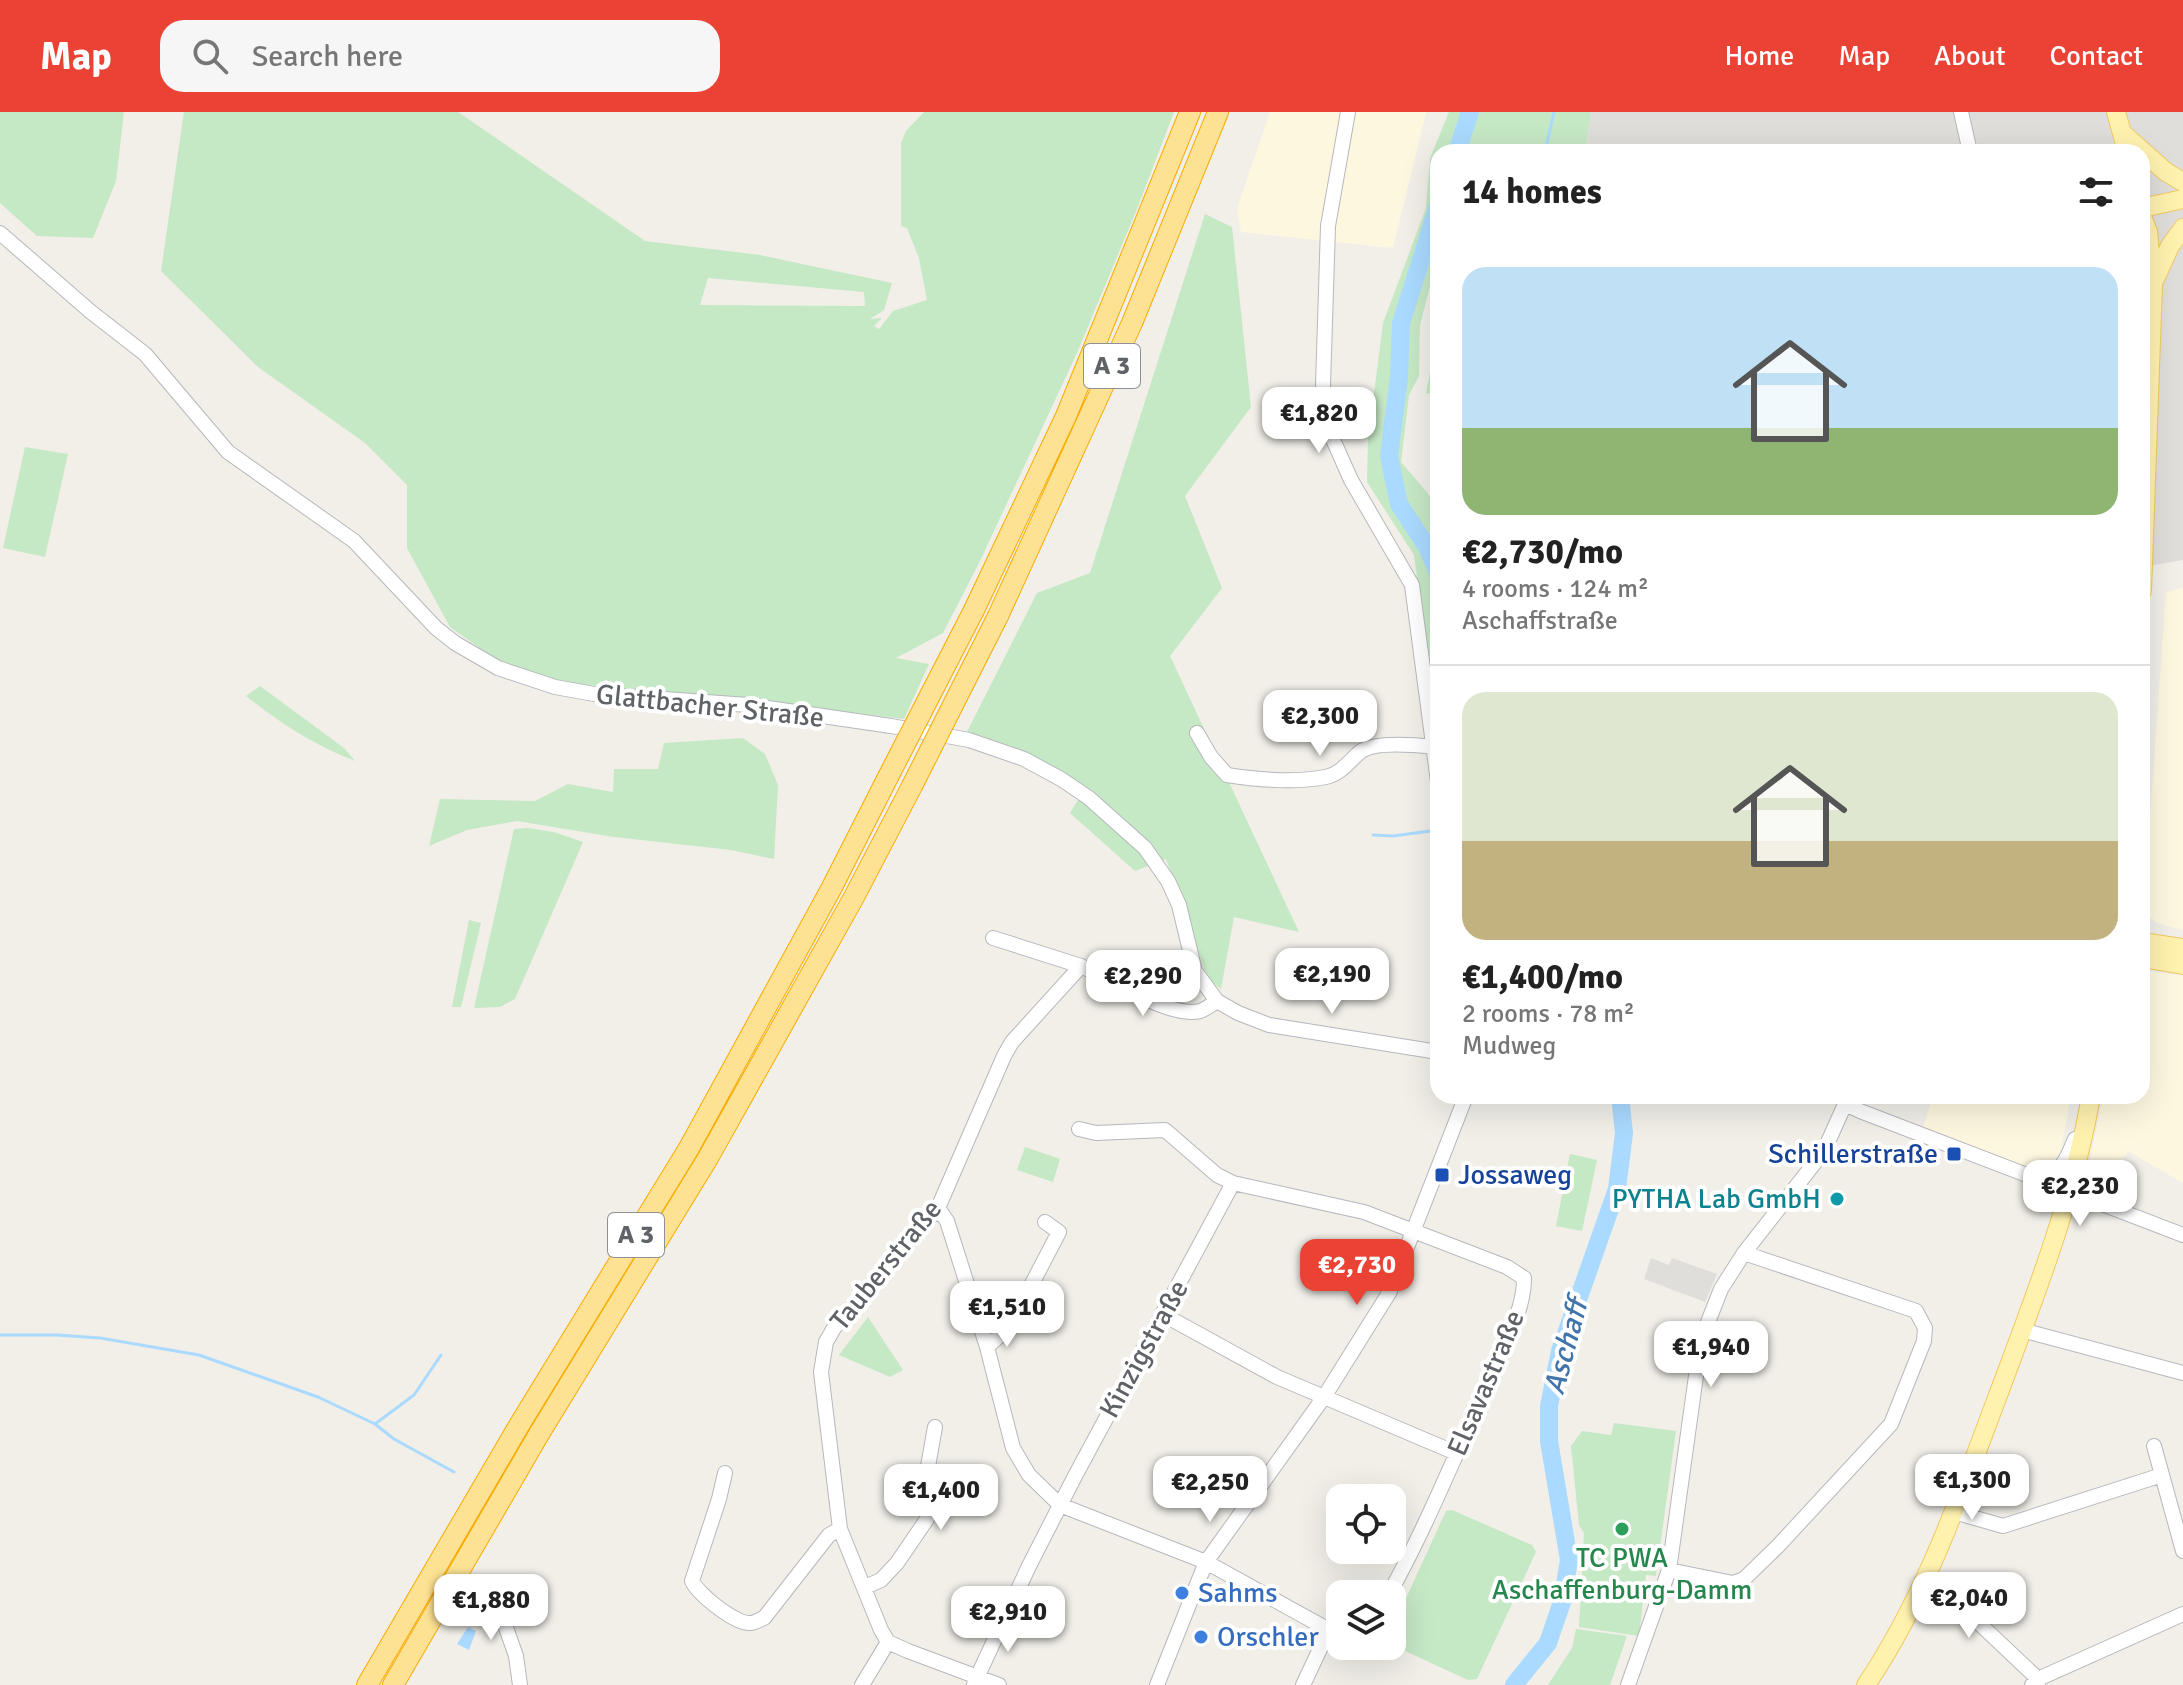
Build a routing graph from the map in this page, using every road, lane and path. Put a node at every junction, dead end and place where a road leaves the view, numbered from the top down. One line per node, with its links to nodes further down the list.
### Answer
1 (1190, 112): 72 (highway, A 3, bridge)
2 (1218, 112): 73 (highway, A 3, bridge)
3 (1348, 112): 19 (street)
4 (1961, 112): 7 (street)
5 (2116, 112): 6 (main road)
6 (2122, 133): 8 (main road); 9 (main road)
7 (1968, 144)
8 (2125, 144)
9 (2134, 144)
10 (2150, 158): 11 (main road)
11 (2183, 182)
12 (2183, 199): 13 (main road)
13 (2150, 206)
14 (2183, 228): 17 (main road)
15 (4, 237): 29 (street, Glattbacher Straße)
16 (2150, 248): 17 (main road)
17 (2153, 284): 18 (main road)
18 (2150, 358)
19 (1430, 724)
20 (1197, 733): 21 (street)
21 (1430, 747)
22 (2150, 936): 25 (main road)
23 (993, 938): 28 (street)
24 (2150, 943): 25 (main road)
25 (2175, 947)
26 (2150, 959): 27 (main road)
27 (2183, 965)
28 (1081, 966): 29 (street); 41 (street, Tauberstraße)
29 (1217, 1001): 30 (street, Glattbacher Straße)
30 (1430, 1051)
31 (1463, 1104): 43 (street)
32 (1842, 1104): 45 (street)
33 (1854, 1104): 38 (street)
34 (2080, 1104): 37 (main road)
35 (2089, 1104): 40 (main road)
36 (1079, 1129): 39 (street)
37 (2075, 1139): 38 (street); 40 (main road)
38 (2035, 1177): 40 (street)
39 (1233, 1183): 43 (street); 46 (street, Kinzigstraße)
40 (2070, 1191): 44 (street); 47 (main road)
41 (938, 1208): 48 (street); 58 (street, Tauberstraße)
42 (1045, 1222): 48 (street)
43 (1415, 1230): 50 (street); 53 (street, Elsavastraße)
44 (2183, 1235)
45 (1744, 1253): 61 (street); 61 (street)
46 (1164, 1315): 50 (street); 56 (street, Kinzigstraße)
47 (2022, 1330): 49 (street); 57 (main road)
48 (987, 1347): 56 (street)
49 (2183, 1373)
50 (1324, 1397): 53 (street); 60 (street)
51 (935, 1427): 64 (street)
52 (2154, 1446): 55 (street)
53 (1456, 1453): 63 (street, Elsavastraße)
54 (725, 1473): 58 (street)
55 (2162, 1475): 57 (street); 59 (street)
56 (1060, 1505): 60 (street); 70 (street, Kinzigstraße)
57 (1954, 1512): 62 (main road)
58 (840, 1529): 64 (street, Tauberstraße)
59 (2183, 1551)
60 (1206, 1562): 67 (street); 77 (street)
61 (1669, 1570): 79 (street)
62 (1927, 1574): 71 (street); 80 (main road)
63 (1397, 1580)
64 (865, 1587): 68 (street, Tauberstraße)
65 (508, 1600): 74 (street)
66 (2183, 1614): 71 (street)
67 (1326, 1625)
68 (888, 1642): 70 (street); 75 (street)
69 (1326, 1643): 78 (street)
70 (975, 1681): 76 (street)
71 (2036, 1683)
72 (367, 1685)
73 (393, 1685)
74 (520, 1685)
75 (862, 1685)
76 (999, 1685)
77 (1157, 1685)
78 (1303, 1685)
79 (1628, 1685)
80 (1866, 1685)

